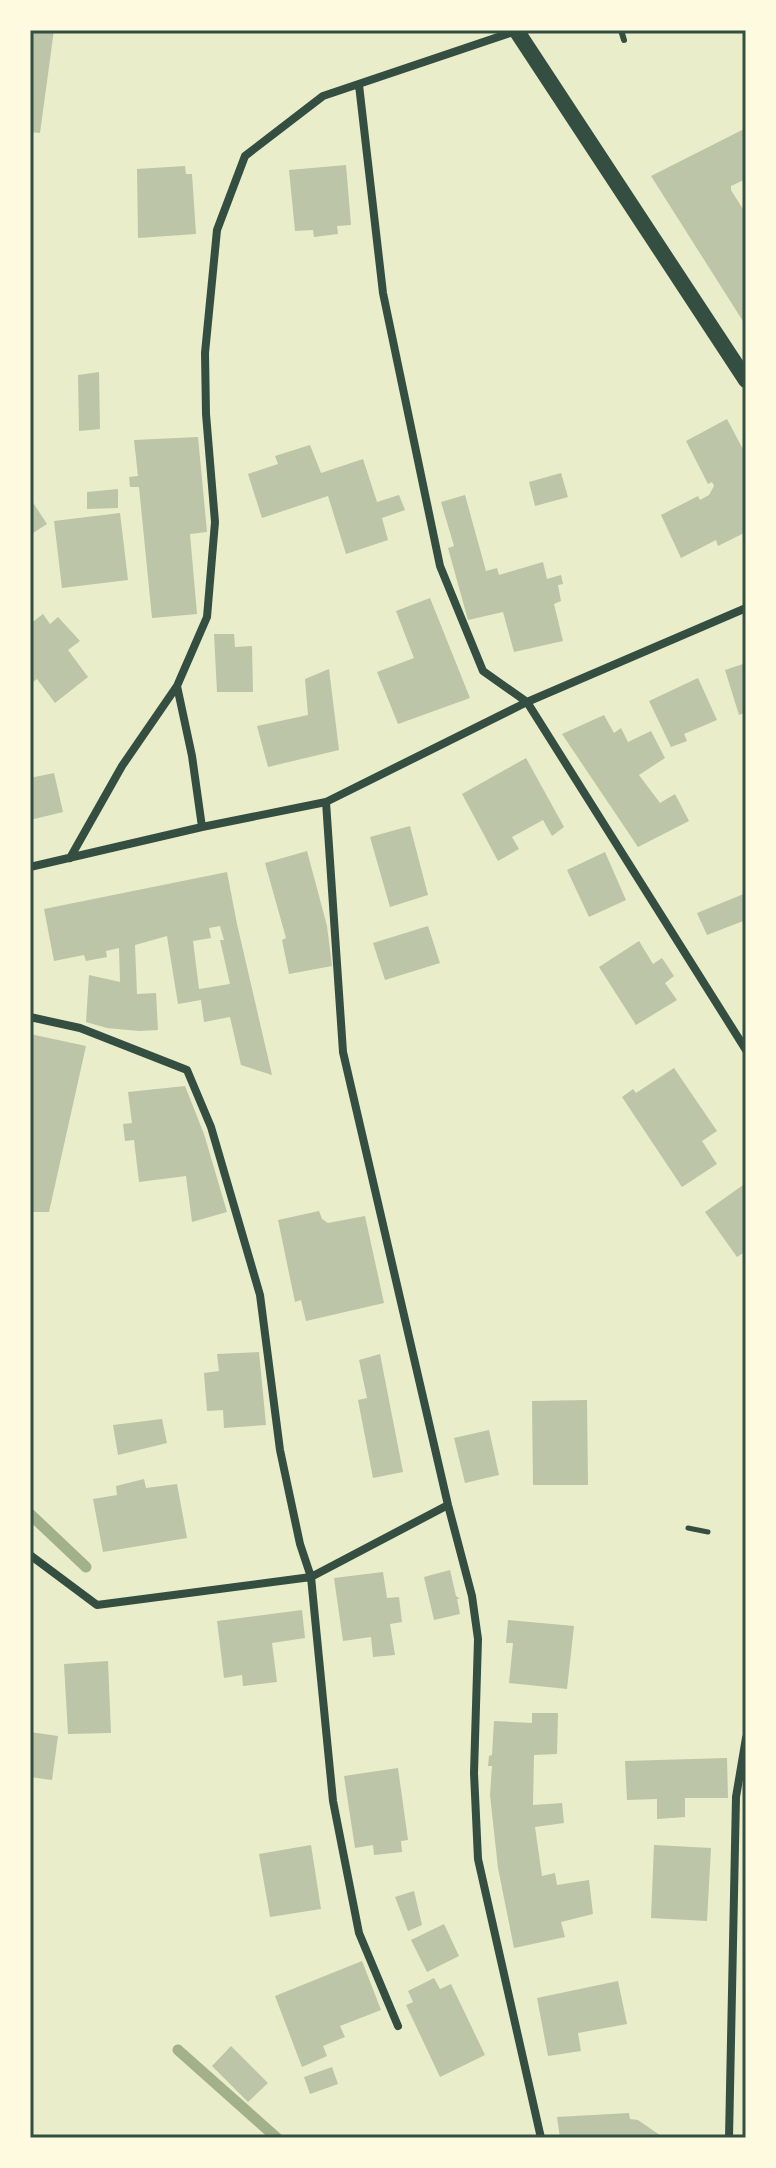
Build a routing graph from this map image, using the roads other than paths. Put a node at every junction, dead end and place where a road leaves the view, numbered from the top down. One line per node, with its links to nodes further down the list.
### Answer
1 (516, 30): 4 (street); 5 (main road)
2 (621, 30): 3 (lane)
3 (624, 40)
4 (359, 85): 7 (street); 8 (street)
5 (746, 380)
6 (746, 608): 8 (street)
7 (177, 686): 10 (street); 11 (street)
8 (527, 702): 9 (street); 14 (street)
9 (326, 802): 10 (street); 15 (street)
10 (202, 827): 11 (street)
11 (70, 858): 12 (street)
12 (30, 867)
13 (30, 1017): 17 (street)
14 (746, 1050)
15 (448, 1505): 17 (street); 20 (street)
16 (30, 1555): 17 (street)
17 (311, 1577): 19 (street)
18 (746, 1738): 21 (street)
19 (398, 2026)
20 (541, 2138)
21 (729, 2138)

